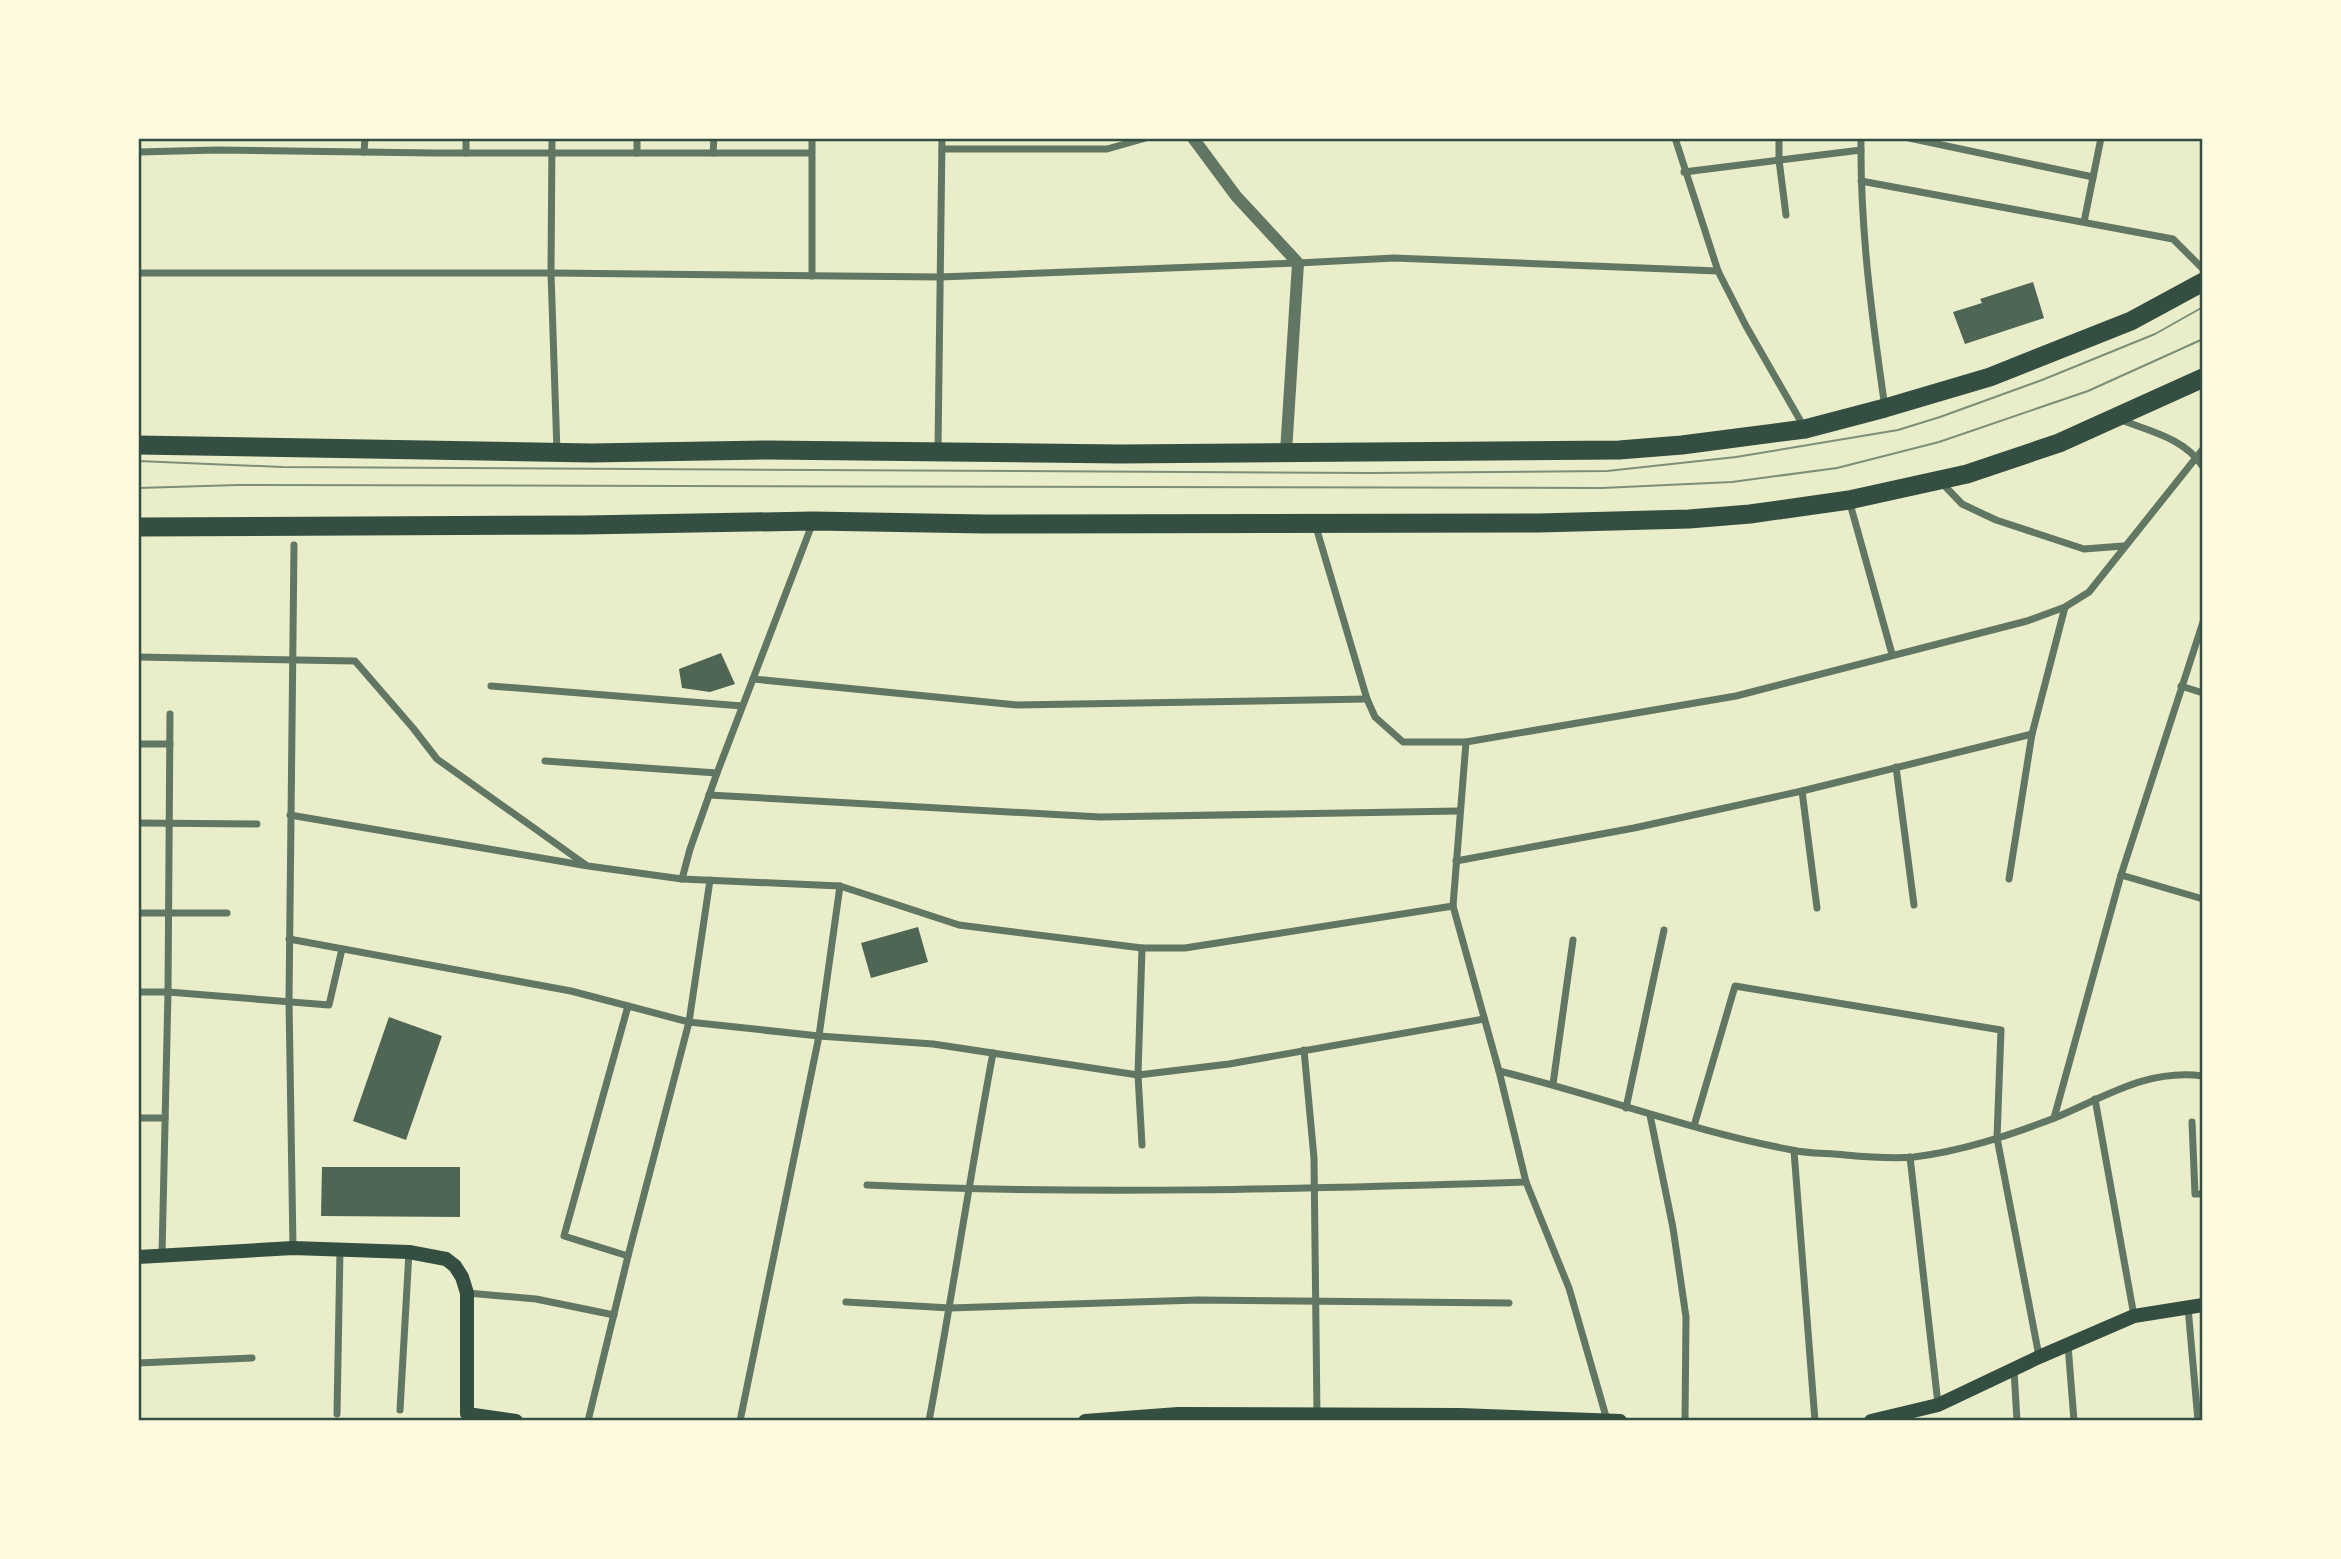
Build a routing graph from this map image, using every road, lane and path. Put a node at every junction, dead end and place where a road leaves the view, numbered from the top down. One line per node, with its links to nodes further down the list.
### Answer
1 (365, 138): 18 (street)
2 (466, 138): 19 (street)
3 (552, 138): 20 (street)
4 (637, 138): 21 (street)
5 (714, 138): 22 (street)
6 (812, 138): 23 (street)
7 (942, 138): 15 (street)
8 (1146, 138): 15 (street)
9 (1193, 138): 30 (street)
10 (1675, 138): 25 (street)
11 (1779, 138): 24 (street)
12 (1861, 138): 16 (street)
13 (1909, 138): 26 (street)
14 (2101, 138): 26 (street)
15 (942, 149): 36 (street)
16 (1861, 150): 24 (street); 27 (street)
17 (138, 152): 18 (street)
18 (364, 152): 19 (street)
19 (466, 153): 20 (street)
20 (552, 153): 21 (street); 34 (street)
21 (637, 153): 22 (street)
22 (713, 153): 23 (street)
23 (811, 153): 35 (street)
24 (1779, 160): 25 (street); 28 (street)
25 (1684, 172): 32 (street)
26 (2093, 177): 29 (street)
27 (1861, 181): 29 (street); 39 (street)
28 (1786, 215)
29 (2084, 222): 31 (street)
30 (1298, 264): 32 (street); 36 (street); 45 (street)
31 (2203, 269)
32 (1718, 271): 41 (street)
33 (138, 273): 34 (street)
34 (551, 273): 35 (street); 46 (street)
35 (812, 276): 36 (street)
36 (940, 277): 44 (street)
37 (2203, 282): 39 (highway)
38 (2203, 378): 40 (highway)
39 (1885, 408): 41 (highway)
40 (2117, 418): 47 (street); 49 (highway)
41 (1805, 429): 45 (highway)
42 (138, 445): 46 (highway)
43 (2203, 449): 47 (street)
44 (938, 452): 45 (highway); 46 (highway)
45 (1286, 452)
46 (558, 453)
47 (2197, 457): 48 (street); 55 (street)
48 (2203, 467)
49 (1941, 481): 50 (highway); 55 (street)
50 (1849, 500): 52 (highway); 58 (street)
51 (813, 521): 52 (highway); 53 (highway); 61 (street)
52 (1315, 523): 65 (street)
53 (138, 527)
54 (294, 545): 60 (street)
55 (2123, 546): 56 (street)
56 (2065, 607): 58 (street); 68 (street)
57 (2203, 622): 63 (street)
58 (1892, 654): 69 (street)
59 (138, 657): 60 (street)
60 (293, 659): 78 (street); 83 (street)
61 (753, 680): 65 (street); 66 (street)
62 (491, 686): 66 (street)
63 (2181, 686): 64 (street); 84 (street)
64 (2203, 693)
65 (1367, 699): 69 (street)
66 (742, 706): 74 (street)
67 (170, 714): 71 (street)
68 (2032, 734): 73 (street); 86 (street)
69 (1466, 742): 77 (street)
70 (138, 744): 71 (street)
71 (170, 744): 79 (street)
72 (545, 761): 74 (street)
73 (1896, 767): 75 (street); 90 (street)
74 (718, 773): 76 (street)
75 (1802, 791): 82 (street); 92 (street)
76 (709, 796): 77 (street); 85 (street)
77 (1459, 811): 82 (street)
78 (290, 815): 83 (street); 97 (street)
79 (169, 822): 80 (street); 81 (street); 94 (street)
80 (138, 823)
81 (257, 824)
82 (1456, 861): 91 (street)
83 (588, 866): 85 (street)
84 (2121, 875): 89 (street); 119 (street)
85 (682, 879): 87 (street)
86 (2009, 879)
87 (710, 880): 88 (street); 106 (street)
88 (840, 886): 99 (street); 107 (street)
89 (2203, 899)
90 (1914, 905)
91 (1453, 906): 99 (street); 105 (street)
92 (1818, 908)
93 (138, 913): 94 (street)
94 (169, 913): 95 (street); 102 (street)
95 (227, 913)
96 (1664, 930): 115 (street)
97 (289, 939): 100 (street); 103 (street)
98 (1573, 940): 113 (street)
99 (1142, 948): 111 (street)
100 (342, 949): 103 (street); 104 (street)
101 (138, 992): 102 (street)
102 (167, 992): 103 (street); 118 (street)
103 (289, 1000): 131 (street)
104 (628, 1006): 106 (street); 135 (street)
105 (1484, 1019): 108 (street); 110 (street)
106 (689, 1022): 107 (street); 135 (street)
107 (819, 1037): 109 (street); 161 (street)
108 (1304, 1050): 111 (street); 128 (street)
109 (993, 1053): 111 (street); 129 (street)
110 (1499, 1071): 113 (street); 126 (street)
111 (1138, 1074): 123 (street)
112 (2203, 1076): 114 (street)
113 (1553, 1084): 115 (street)
114 (2095, 1099): 119 (street); 144 (street)
115 (1626, 1108): 116 (street)
116 (1650, 1115): 121 (street); 164 (street)
117 (138, 1118): 118 (street)
118 (165, 1118): 134 (street)
119 (2054, 1118): 122 (street)
120 (2192, 1122): 130 (street)
121 (1694, 1126): 122 (street); 124 (street)
122 (1997, 1139): 125 (street); 146 (street)
123 (1142, 1144)
124 (1794, 1151): 125 (street); 165 (street)
125 (1910, 1157): 150 (street)
126 (1526, 1182): 128 (street); 158 (street)
127 (867, 1185): 129 (street)
128 (1315, 1188): 129 (street); 138 (street)
129 (967, 1189): 142 (street)
130 (2203, 1194)
131 (293, 1248): 132 (main road); 134 (main road)
132 (340, 1249): 133 (main road); 152 (street)
133 (409, 1252): 137 (main road); 151 (street)
134 (162, 1256): 136 (main road)
135 (628, 1256): 143 (street)
136 (138, 1257)
137 (467, 1293): 143 (street); 155 (main road)
138 (1316, 1301): 140 (street); 142 (street); 153 (street)
139 (846, 1302): 142 (street)
140 (1509, 1303)
141 (2195, 1306): 144 (main road); 169 (street)
142 (950, 1308): 162 (street)
143 (614, 1315): 160 (street)
144 (2134, 1316): 145 (main road)
145 (2067, 1345): 146 (main road); 168 (street)
146 (2039, 1357): 149 (main road)
147 (252, 1358): 148 (street)
148 (138, 1363)
149 (2014, 1369): 150 (main road); 167 (street)
150 (1938, 1405): 166 (main road)
151 (400, 1410)
152 (337, 1414)
153 (1317, 1414): 154 (main road); 156 (main road)
154 (1275, 1417): 157 (main road)
155 (464, 1418): 159 (main road)
156 (1460, 1418): 158 (main road)
157 (1125, 1419): 163 (main road)
158 (1614, 1420)
159 (516, 1421)
160 (588, 1421)
161 (740, 1421)
162 (929, 1421)
163 (1084, 1421)
164 (1685, 1421)
165 (1815, 1421)
166 (1871, 1421)
167 (2017, 1421)
168 (2074, 1421)
169 (2198, 1421)

